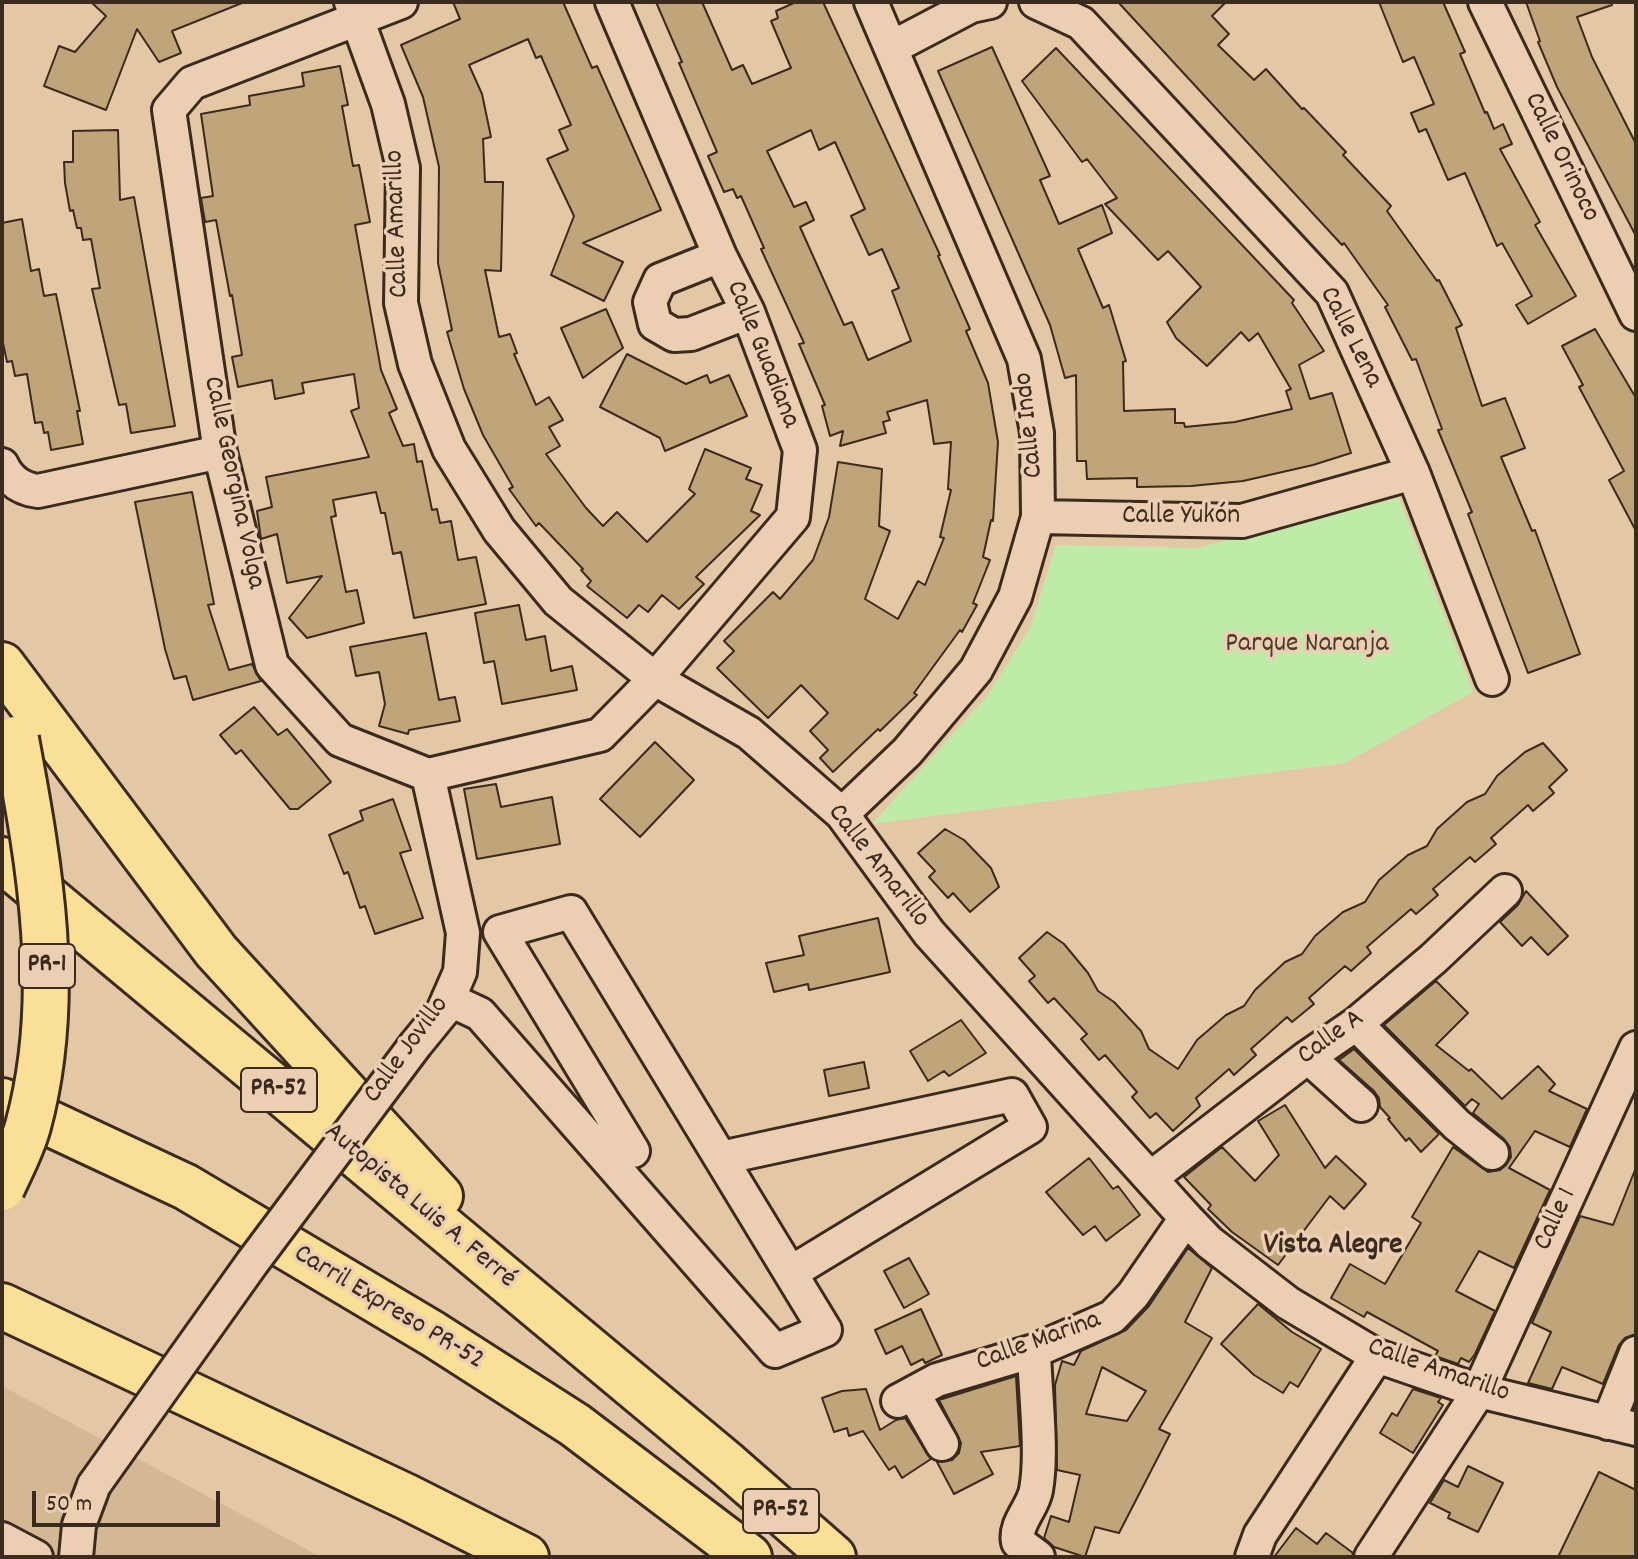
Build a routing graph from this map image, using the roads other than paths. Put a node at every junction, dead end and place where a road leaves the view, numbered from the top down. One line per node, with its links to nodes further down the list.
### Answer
1 (401, 2): 7 (street, Calle Georgina Volga)
2 (612, 2): 9 (street, Calle Guadiana)
3 (871, 2): 8 (street, Calle Indo)
4 (990, 2): 8 (street)
5 (1036, 2): 15 (street, Calle Lena)
6 (1485, 2): 10 (street, Calle Orinoco)
7 (355, 11): 13 (street, Calle Georgina Volga); 18 (street, Calle Amarillo)
8 (891, 48): 16 (street, Calle Indo)
9 (720, 256): 11 (street, Calle Guadiana); 11 (street)
10 (1628, 281): 12 (street, Calle Orinoco)
11 (748, 312): 18 (street, Calle Guadiana)
12 (1636, 314)
13 (220, 452): 14 (street); 21 (street, Calle Georgina Volga)
14 (2, 466)
15 (1413, 473): 16 (street, Calle Yukón); 19 (street, Calle Lena)
16 (1038, 517): 22 (street, Calle Indo)
17 (2, 665): 40 (highway)
18 (655, 679): 21 (street); 22 (street, Calle Amarillo)
19 (1492, 679)
20 (9, 720): 35 (highway, PR-1, bridge)
21 (428, 775): 25 (street, Calle Jovillo)
22 (842, 814): 34 (street, Calle Amarillo)
23 (2, 860): 40 (highway, Autopista Luis A. Ferré / PR-52)
24 (1505, 891): 26 (street, Calle A)
25 (448, 999): 37 (street); 50 (street, Calle Jovillo, bridge)
26 (1356, 1024): 28 (street, Calle A); 32 (street)
27 (1636, 1048): 45 (street, Calle 1)
28 (1308, 1057): 30 (street); 34 (street, Calle A)
29 (2, 1101): 52 (highway, Carril Expreso PR-52)
30 (1361, 1105)
31 (633, 1151): 33 (street)
32 (1492, 1153)
33 (721, 1158): 37 (street); 37 (street)
34 (1152, 1177): 36 (street, Calle Amarillo)
35 (2, 1188)
36 (1186, 1218): 41 (street, Calle Marina); 43 (street, Calle Amarillo)
37 (792, 1272)
38 (2, 1285): 44 (highway)
39 (2, 1306): 44 (highway)
40 (556, 1321): 53 (highway, Autopista Luis A. Ferré / PR-52)
41 (1034, 1351): 47 (street, Calle Marina); 54 (street)
42 (1636, 1353): 46 (street)
43 (1377, 1356): 45 (street, Calle Amarillo); 55 (street)
44 (122, 1362): 51 (highway)
45 (1479, 1391): 46 (street, Calle Amarillo); 56 (street, Calle 1)
46 (1622, 1426)
47 (942, 1444)
48 (2, 1539): 49 (street)
49 (36, 1557)
50 (76, 1557)
51 (526, 1557)
52 (749, 1557)
53 (833, 1557)
54 (1038, 1557)
55 (1252, 1557)
56 (1371, 1557)

